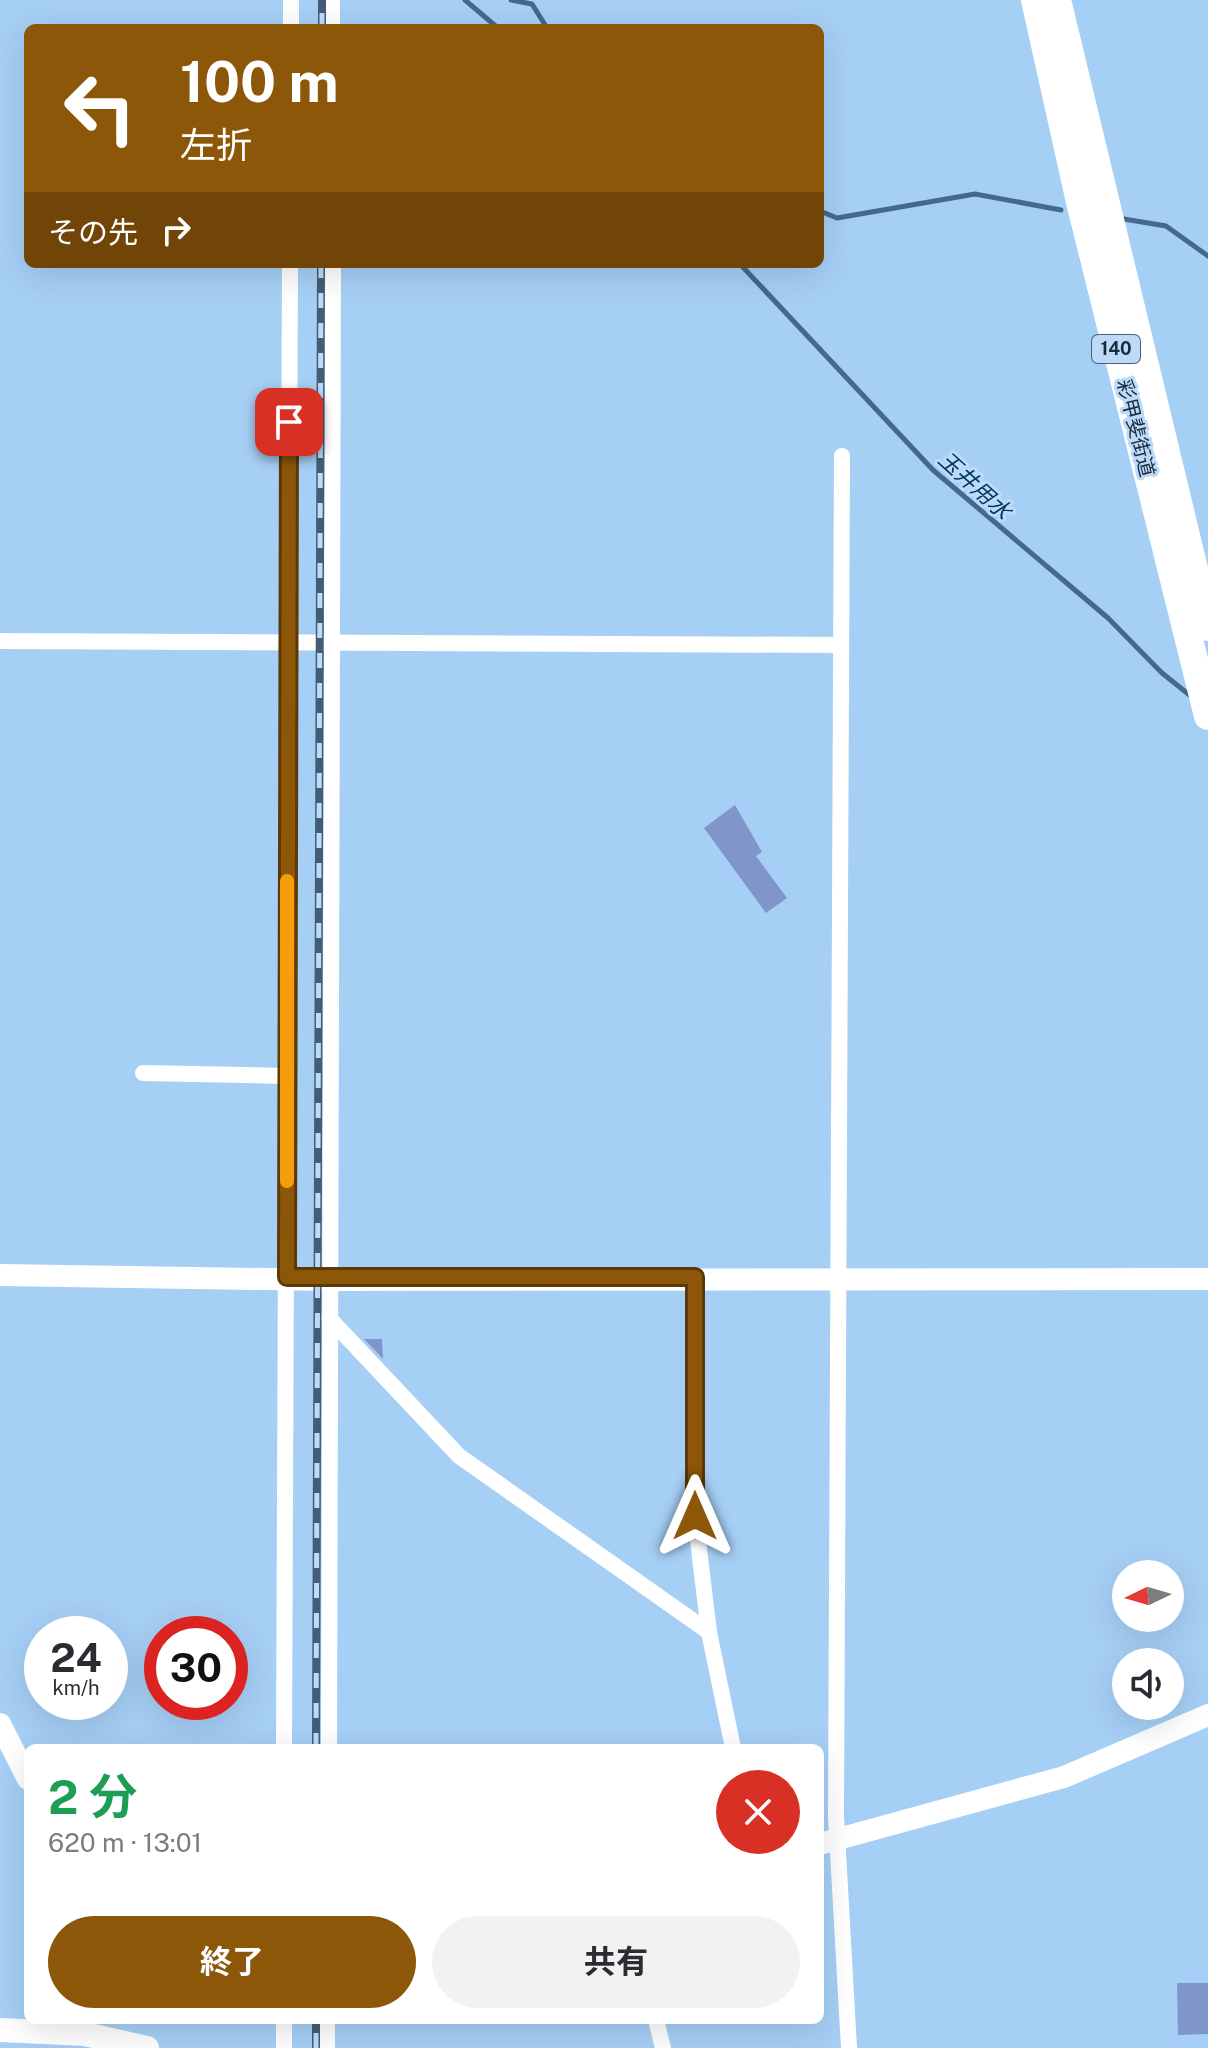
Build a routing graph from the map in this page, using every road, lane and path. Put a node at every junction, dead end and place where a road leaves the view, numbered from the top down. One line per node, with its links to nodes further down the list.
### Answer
1 (291, 0): 5 (street)
2 (332, 0): 6 (street)
3 (1035, 0): 15 (highway, 彩甲斐街道 / 140)
4 (1057, 0): 10 (highway, 彩甲斐街道 / 140)
5 (291, 24)
6 (332, 24)
7 (290, 268): 12 (street)
8 (333, 268): 13 (street)
9 (842, 456): 14 (street)
10 (1208, 627)
11 (0, 641): 12 (street)
12 (288, 643): 13 (street); 17 (street)
13 (334, 644): 14 (street); 23 (street)
14 (841, 645): 21 (street)
15 (1206, 706)
16 (143, 1073): 17 (street)
17 (287, 1076): 19 (street)
18 (0, 1275): 19 (street)
19 (287, 1277): 23 (street); 28 (street)
20 (695, 1277): 21 (street); 23 (street); 25 (street)
21 (839, 1278): 22 (street); 32 (street)
22 (1208, 1279)
23 (328, 1280): 24 (street)
24 (329, 1318): 25 (street); 29 (street)
25 (709, 1632): 30 (street)
26 (1208, 1715): 32 (street)
27 (0, 1724): 31 (street)
28 (284, 1744)
29 (329, 1744)
30 (732, 1744)
31 (24, 1771)
32 (829, 1842): 42 (street)
33 (284, 2024): 39 (street)
34 (327, 2024): 40 (street)
35 (657, 2024): 41 (street)
36 (0, 2030): 37 (main road)
37 (89, 2034): 38 (main road)
38 (147, 2048)
39 (284, 2048)
40 (327, 2048)
41 (663, 2048)
42 (849, 2048)

